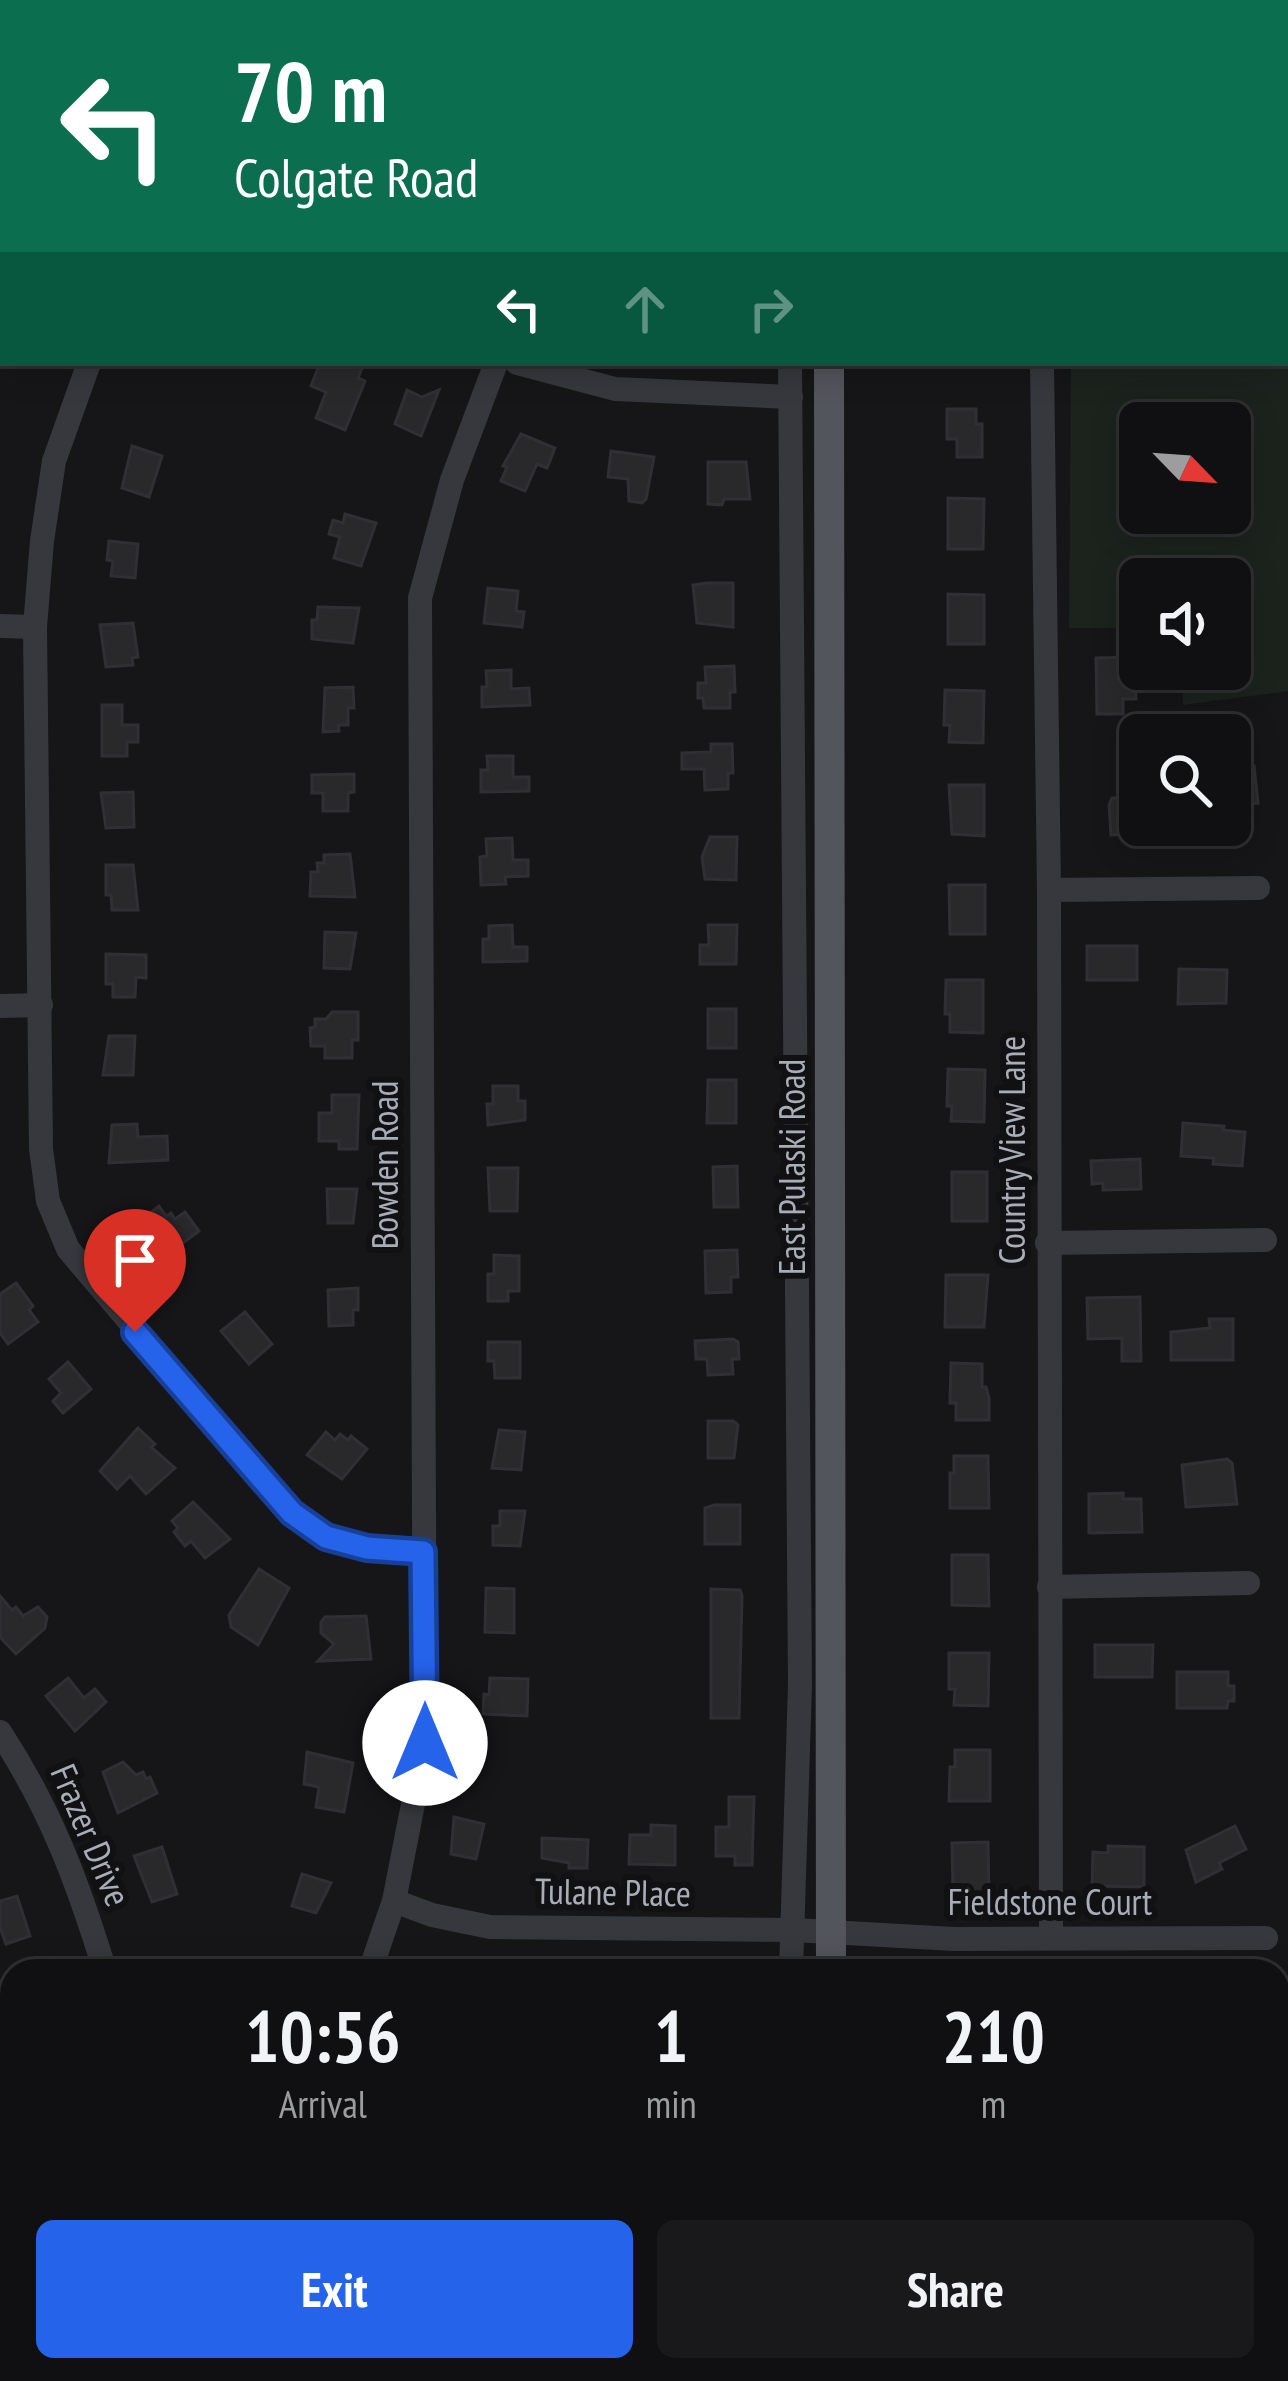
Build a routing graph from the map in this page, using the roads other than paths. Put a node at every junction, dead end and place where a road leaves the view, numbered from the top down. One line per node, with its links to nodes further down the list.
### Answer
1 (88, 366): 9 (street)
2 (495, 366): 16 (street, Bowden Road)
3 (528, 366): 7 (street)
4 (790, 366): 7 (street)
5 (829, 366): 22 (main road, East Pulaski Road)
6 (1042, 366): 11 (street, Country View Lane)
7 (791, 397): 21 (street)
8 (0, 626): 9 (street)
9 (35, 627): 13 (street)
10 (1258, 888): 11 (street)
11 (1049, 890): 15 (street, Country View Lane)
12 (0, 1006): 13 (street)
13 (41, 1006): 16 (street)
14 (1265, 1240): 15 (street)
15 (1047, 1243): 18 (street, Country View Lane)
16 (423, 1552): 20 (street, Bowden Road)
17 (1248, 1583): 18 (street)
18 (1048, 1587): 23 (street, Country View Lane)
19 (0, 1732): 25 (street, Frazer Drive)
20 (394, 1901): 21 (street, Tulane Place); 26 (street, Bowden Road)
21 (794, 1930): 22 (street, Tulane Place); 27 (street)
22 (834, 1932): 23 (street, Fieldstone Court); 28 (main road, East Pulaski Road)
23 (1052, 1937): 24 (street, Fieldstone Court)
24 (1266, 1938)
25 (102, 1959)
26 (374, 1959)
27 (792, 1959)
28 (832, 1959)

